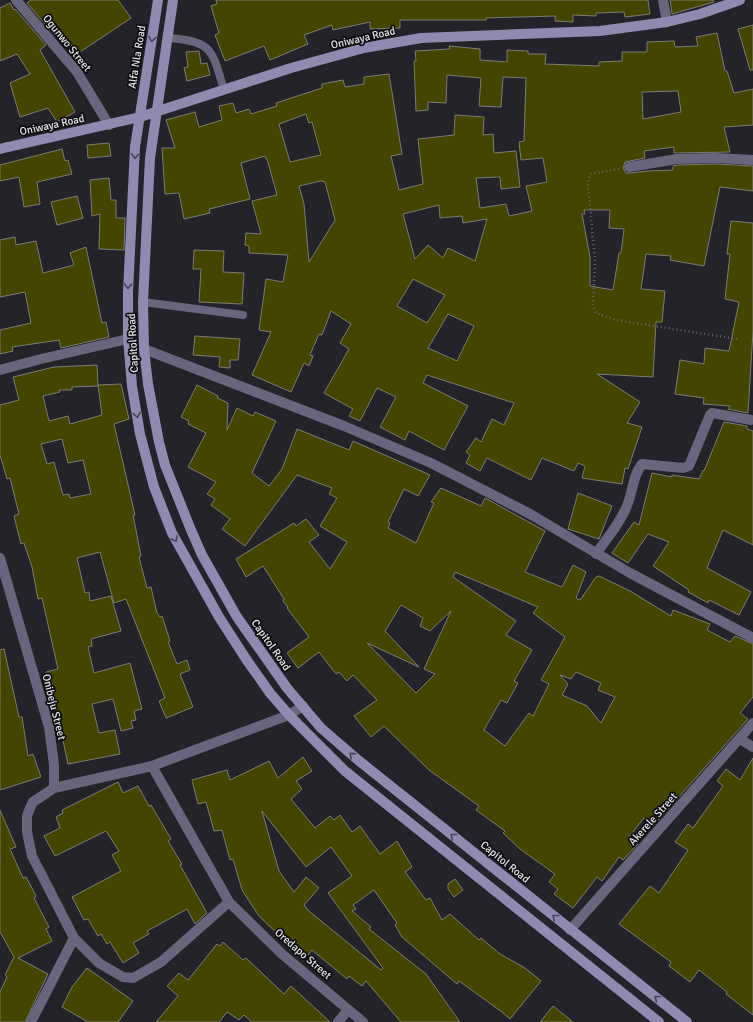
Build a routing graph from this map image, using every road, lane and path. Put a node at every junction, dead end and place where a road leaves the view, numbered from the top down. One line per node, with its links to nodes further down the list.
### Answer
1 (16, 0): 11 (street, Ogunwo Street)
2 (158, 0): 10 (main road, Alfa Nla Road, one-way to 10)
3 (174, 0): 7 (main road)
4 (663, 0): 6 (street)
5 (740, 0): 6 (main road, Oniwaya Road)
6 (667, 22): 8 (main road, Oniwaya Road)
7 (168, 38): 8 (lane); 9 (main road)
8 (224, 90): 9 (main road, Oniwaya Road)
9 (157, 112): 10 (main road, Oniwaya Road); 15 (main road, Capitol Road)
10 (140, 117): 11 (main road, Oniwaya Road); 17 (main road, Capitol Road, one-way to 17)
11 (109, 125): 12 (main road, Oniwaya Road)
12 (0, 149)
13 (753, 160): 14 (street)
14 (629, 167): 18 (path)
15 (143, 302): 16 (lane); 19 (main road, Capitol Road)
16 (243, 315)
17 (128, 339): 20 (street); 26 (main road, Capitol Road, one-way to 26)
18 (737, 339)
19 (144, 349): 22 (street); 25 (main road, Capitol Road)
20 (0, 370)
21 (751, 420): 22 (street)
22 (596, 554): 24 (street)
23 (0, 558): 31 (street, Onibeju Street)
24 (753, 638)
25 (303, 706): 26 (street); 33 (main road, Capitol Road, one-way to 25)
26 (289, 715): 30 (street); 39 (main road, Capitol Road)
27 (753, 723): 28 (street, Akerele Street)
28 (740, 739): 29 (street); 33 (street, Akerele Street)
29 (753, 747)
30 (152, 766): 31 (street); 32 (street, Oredapo Street)
31 (54, 788): 34 (street)
32 (229, 902): 34 (street); 35 (street, Oredapo Street)
33 (570, 930): 40 (main road, Capitol Road, one-way to 33)
34 (74, 938): 36 (street)
35 (348, 1010): 37 (street); 38 (street, Oredapo Street)
36 (31, 1022)
37 (338, 1022)
38 (363, 1022)
39 (659, 1022)
40 (687, 1022)

